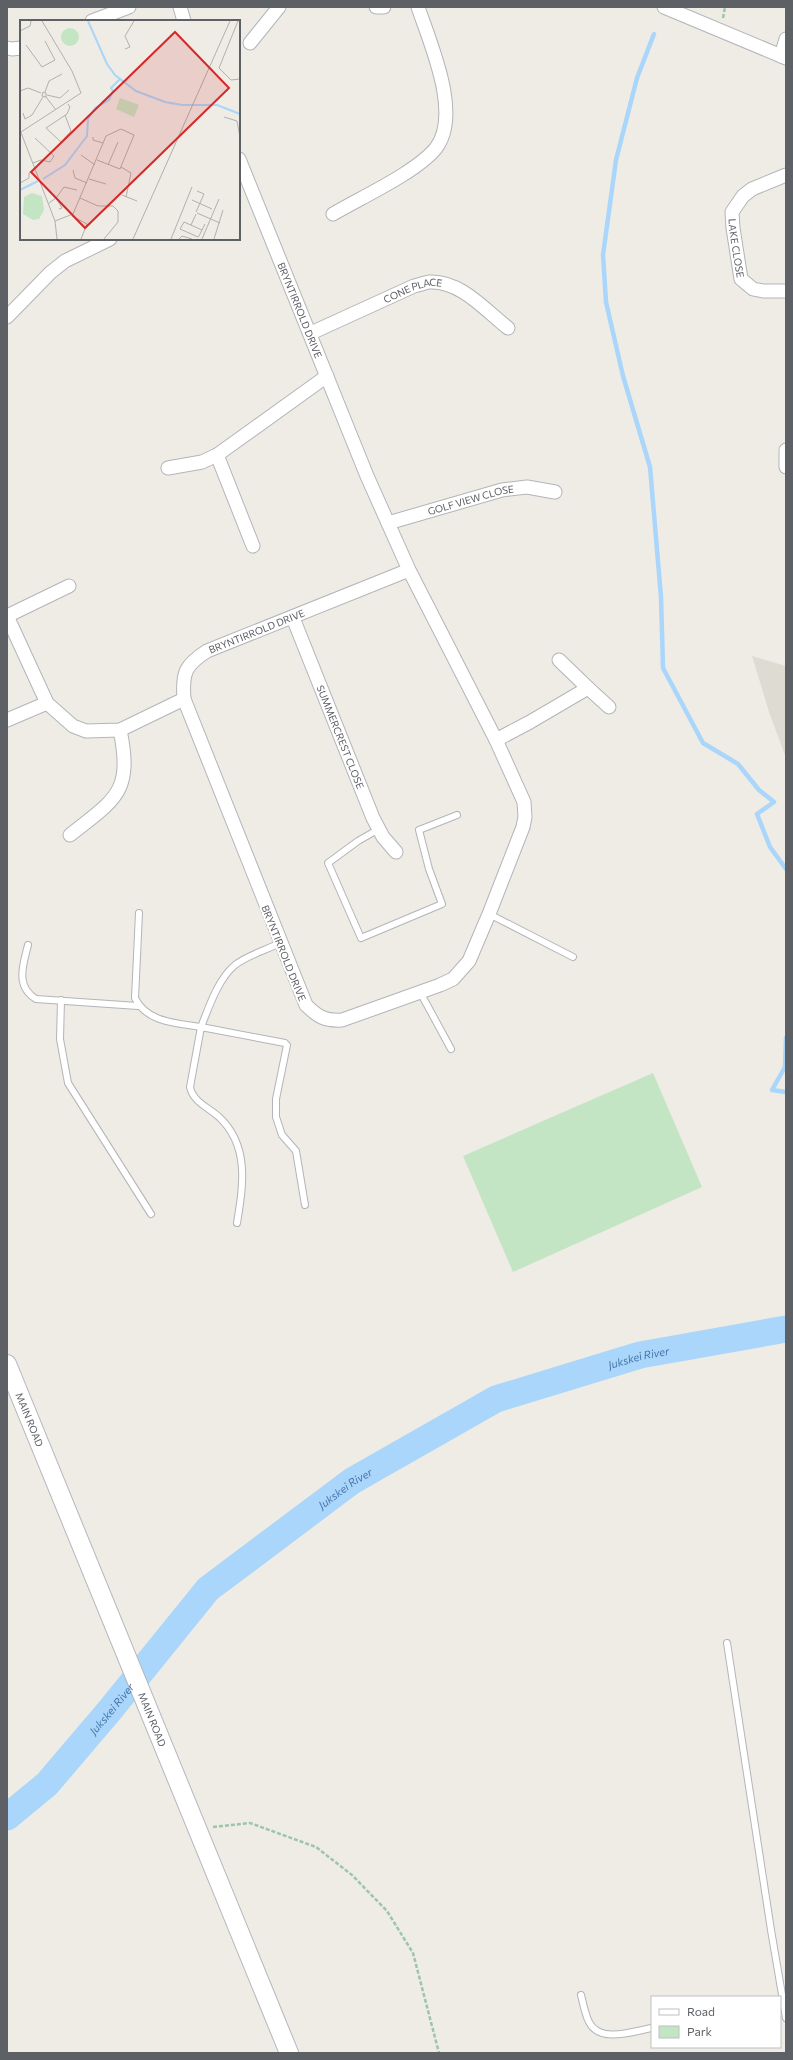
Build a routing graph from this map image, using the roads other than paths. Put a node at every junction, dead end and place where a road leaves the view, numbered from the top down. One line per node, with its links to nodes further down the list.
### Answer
1 (129, 7): 8 (street)
2 (180, 7): 9 (street)
3 (279, 7): 11 (street)
4 (376, 7): 5 (street)
5 (384, 7)
6 (418, 7): 18 (street)
7 (664, 7): 14 (street)
8 (95, 20)
9 (184, 20)
10 (786, 39): 14 (street)
11 (250, 43)
12 (7, 48): 13 (street)
13 (20, 48)
14 (784, 57)
15 (240, 165): 17 (street, BRYNTIRROLD DRIVE)
16 (786, 175): 20 (street, LAKE CLOSE)
17 (243, 182): 23 (street, BRYNTIRROLD DRIVE)
18 (333, 214)
19 (108, 240): 21 (street)
20 (786, 291)
21 (7, 317)
22 (508, 328): 23 (street, CONE PLACE)
23 (311, 333): 24 (street, BRYNTIRROLD DRIVE)
24 (327, 376): 26 (street); 30 (street, BRYNTIRROLD DRIVE)
25 (786, 450): 28 (street)
26 (217, 455): 27 (street); 31 (street)
27 (168, 468)
28 (786, 468)
29 (555, 492): 30 (street, GOLF VIEW CLOSE)
30 (388, 523): 32 (street, BRYNTIRROLD DRIVE)
31 (253, 546)
32 (409, 570): 35 (street, BRYNTIRROLD DRIVE); 43 (street, BRYNTIRROLD DRIVE)
33 (69, 586): 34 (street)
34 (7, 616): 39 (street)
35 (293, 618): 38 (street, BRYNTIRROLD DRIVE); 45 (street, SUMMERCREST CLOSE)
36 (559, 660): 37 (street)
37 (588, 688): 40 (street); 43 (street)
38 (184, 699): 42 (street); 50 (street, BRYNTIRROLD DRIVE)
39 (47, 703): 41 (street); 42 (street)
40 (609, 707)
41 (7, 720)
42 (120, 730): 46 (street)
43 (496, 740): 49 (street, BRYNTIRROLD DRIVE)
44 (457, 815): 45 (lane)
45 (379, 829): 47 (street, SUMMERCREST CLOSE)
46 (70, 835)
47 (396, 852)
48 (139, 913): 55 (lane)
49 (489, 914): 52 (lane); 53 (street, BRYNTIRROLD DRIVE)
50 (280, 943): 53 (street, BRYNTIRROLD DRIVE); 56 (lane)
51 (28, 946): 54 (lane)
52 (573, 957)
53 (420, 992): 57 (lane)
54 (61, 1000): 55 (lane); 59 (lane)
55 (138, 1006): 56 (lane)
56 (201, 1027): 58 (lane); 60 (lane)
57 (451, 1049)
58 (305, 1205)
59 (151, 1214)
60 (237, 1223)
61 (7, 1364): 68 (main road, MAIN ROAD)
62 (727, 1643): 64 (lane)
63 (581, 1995): 67 (lane)
64 (781, 1996)
65 (782, 2004): 66 (lane)
66 (786, 2018)
67 (651, 2028)
68 (290, 2053)

